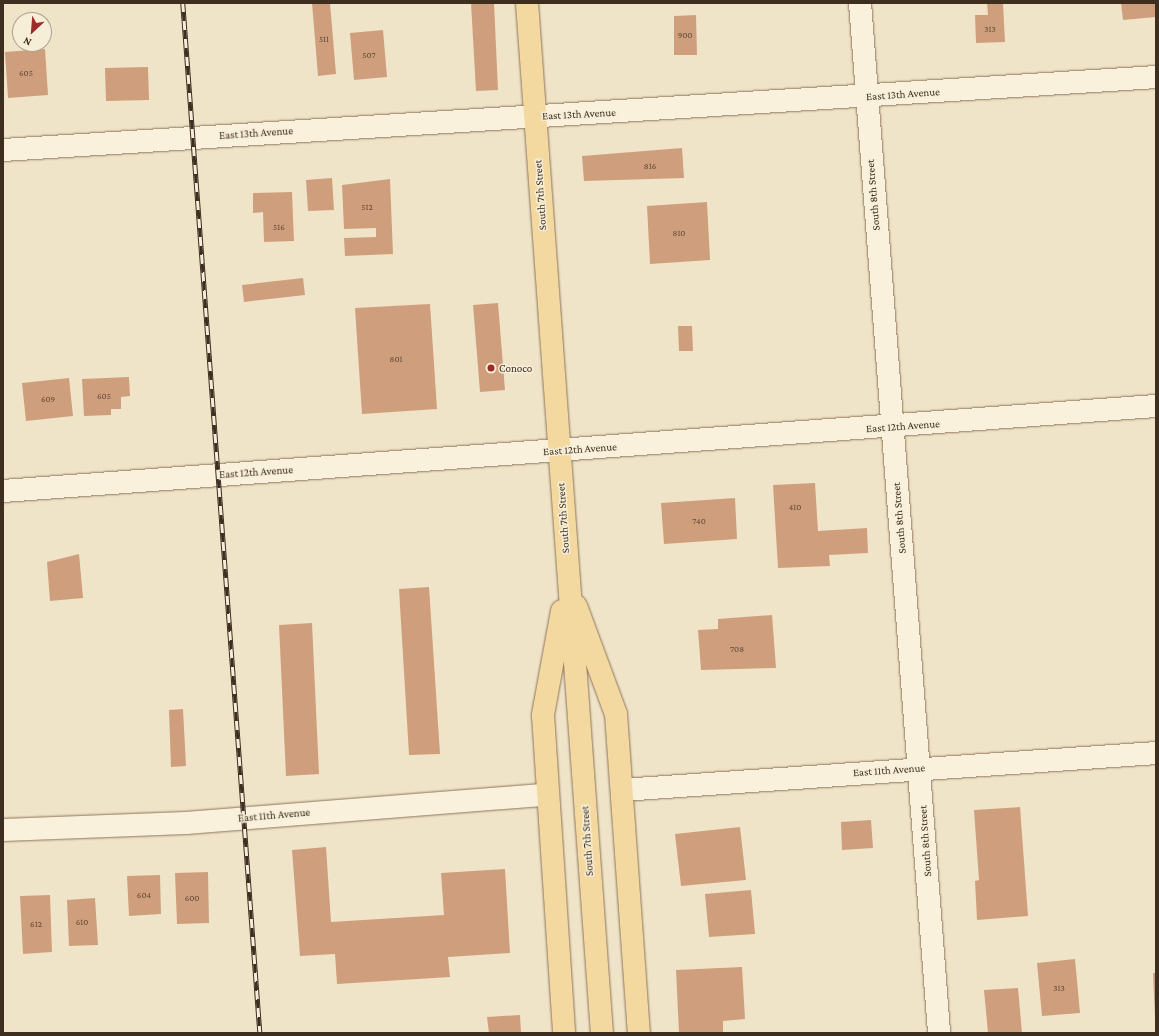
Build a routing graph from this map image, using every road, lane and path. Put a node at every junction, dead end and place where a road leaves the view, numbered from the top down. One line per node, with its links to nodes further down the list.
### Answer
1 (527, 3): 5 (main road, South 7th Street)
2 (860, 3): 4 (street, South 8th Street)
3 (1156, 77): 4 (street, East 13th Avenue)
4 (866, 97): 5 (street, East 13th Avenue); 8 (street, South 8th Street)
5 (534, 116): 6 (street, East 13th Avenue); 9 (main road, South 7th Street)
6 (3, 150)
7 (1156, 406): 8 (street, East 12th Avenue)
8 (892, 427): 9 (street, East 12th Avenue); 13 (street, South 8th Street)
9 (558, 451): 10 (street, East 12th Avenue); 11 (main road, South 7th Street)
10 (3, 491)
11 (567, 580): 14 (main road); 15 (main road); 18 (main road, South 7th Street)
12 (1156, 753): 13 (street, East 11th Avenue)
13 (920, 768): 14 (street, East 11th Avenue); 20 (street, South 8th Street)
14 (622, 790): 19 (main road)
15 (546, 795): 16 (street, East 11th Avenue); 17 (main road)
16 (3, 830)
17 (564, 1033)
18 (602, 1033)
19 (638, 1033)
20 (939, 1033)

